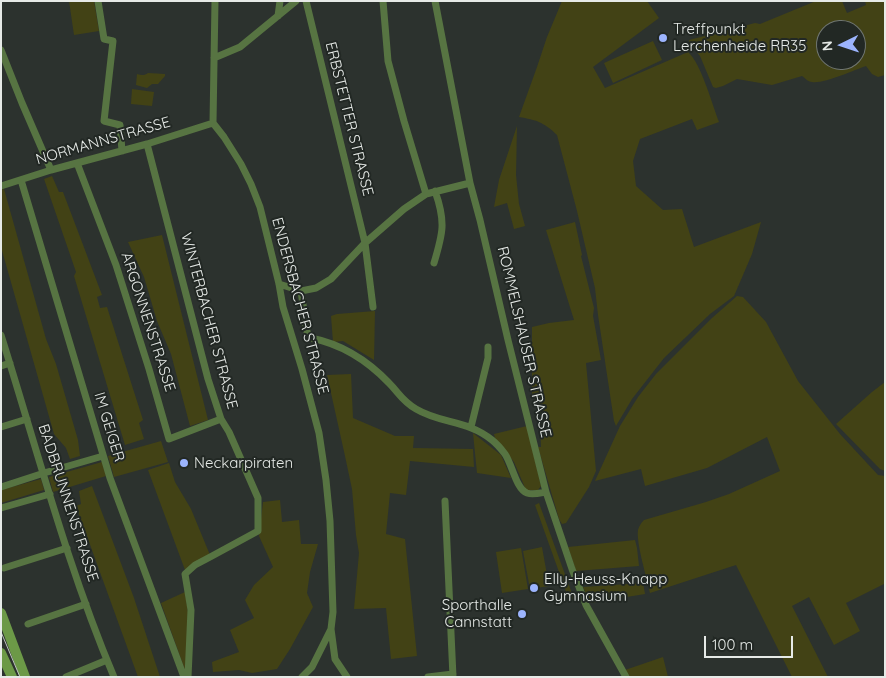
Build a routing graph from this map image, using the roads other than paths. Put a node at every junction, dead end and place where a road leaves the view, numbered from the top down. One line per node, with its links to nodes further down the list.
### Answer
1 (98, 1): 13 (street)
2 (215, 1): 10 (street)
3 (280, 1): 8 (street)
4 (296, 1): 8 (street)
5 (306, 1): 21 (street, ERBSTETTER STRASSE)
6 (383, 1): 20 (street)
7 (436, 1): 17 (street, ROMMELSHAUSER STRASSE)
8 (278, 16): 10 (street)
9 (1, 50): 15 (street)
10 (214, 58): 11 (street)
11 (213, 124): 12 (street, NORMANNSTRASSE); 23 (street, ENDERSBACHER STRASSE)
12 (147, 144): 13 (street, NORMANNSTRASSE); 31 (street, WINTERBACHER STRASSE)
13 (122, 151): 14 (street, NORMANNSTRASSE)
14 (77, 162): 15 (street, NORMANNSTRASSE); 31 (street, ARGONNENSTRASSE)
15 (52, 170): 16 (street, NORMANNSTRASSE)
16 (21, 180): 18 (street, NORMANNSTRASSE); 34 (street, IM GEIGER)
17 (470, 183): 19 (street); 37 (street, ROMMELSHAUSER STRASSE)
18 (1, 186)
19 (435, 191): 20 (street); 22 (street)
20 (426, 194): 21 (street)
21 (366, 243): 24 (street); 25 (street, ERBSTETTER STRASSE)
22 (434, 263)
23 (279, 284): 24 (street); 46 (street, ENDERSBACHER STRASSE)
24 (301, 291): 33 (street)
25 (373, 306)
26 (1, 335): 28 (street, BADBRUNNENSTRASSE)
27 (488, 347): 33 (street)
28 (10, 363): 29 (street); 30 (street, BADBRUNNENSTRASSE)
29 (1, 366)
30 (27, 419): 32 (street); 35 (street, BADBRUNNENSTRASSE)
31 (221, 419): 54 (street, WINTERBACHER STRASSE)
32 (1, 427)
33 (471, 427): 37 (street)
34 (103, 456): 35 (street); 54 (street, IM GEIGER)
35 (44, 473): 36 (street); 38 (street, BADBRUNNENSTRASSE)
36 (1, 487)
37 (546, 492): 58 (street, ROMMELSHAUSER STRASSE)
38 (50, 494): 40 (street); 41 (street, BADBRUNNENSTRASSE)
39 (445, 501): 49 (street)
40 (1, 508)
41 (67, 548): 42 (street); 43 (street, BADBRUNNENSTRASSE)
42 (4, 568)
43 (86, 604): 45 (street); 48 (street, BADBRUNNENSTRASSE)
44 (1, 613): 51 (main road)
45 (28, 624)
46 (331, 629): 55 (street); 56 (street)
47 (1, 653): 50 (main road)
48 (107, 660): 52 (street); 53 (street, BADBRUNNENSTRASSE)
49 (453, 675): 57 (street)
50 (12, 677)
51 (26, 677)
52 (66, 677)
53 (114, 677)
54 (186, 677)
55 (302, 677)
56 (347, 677)
57 (428, 677)
58 (626, 677)

